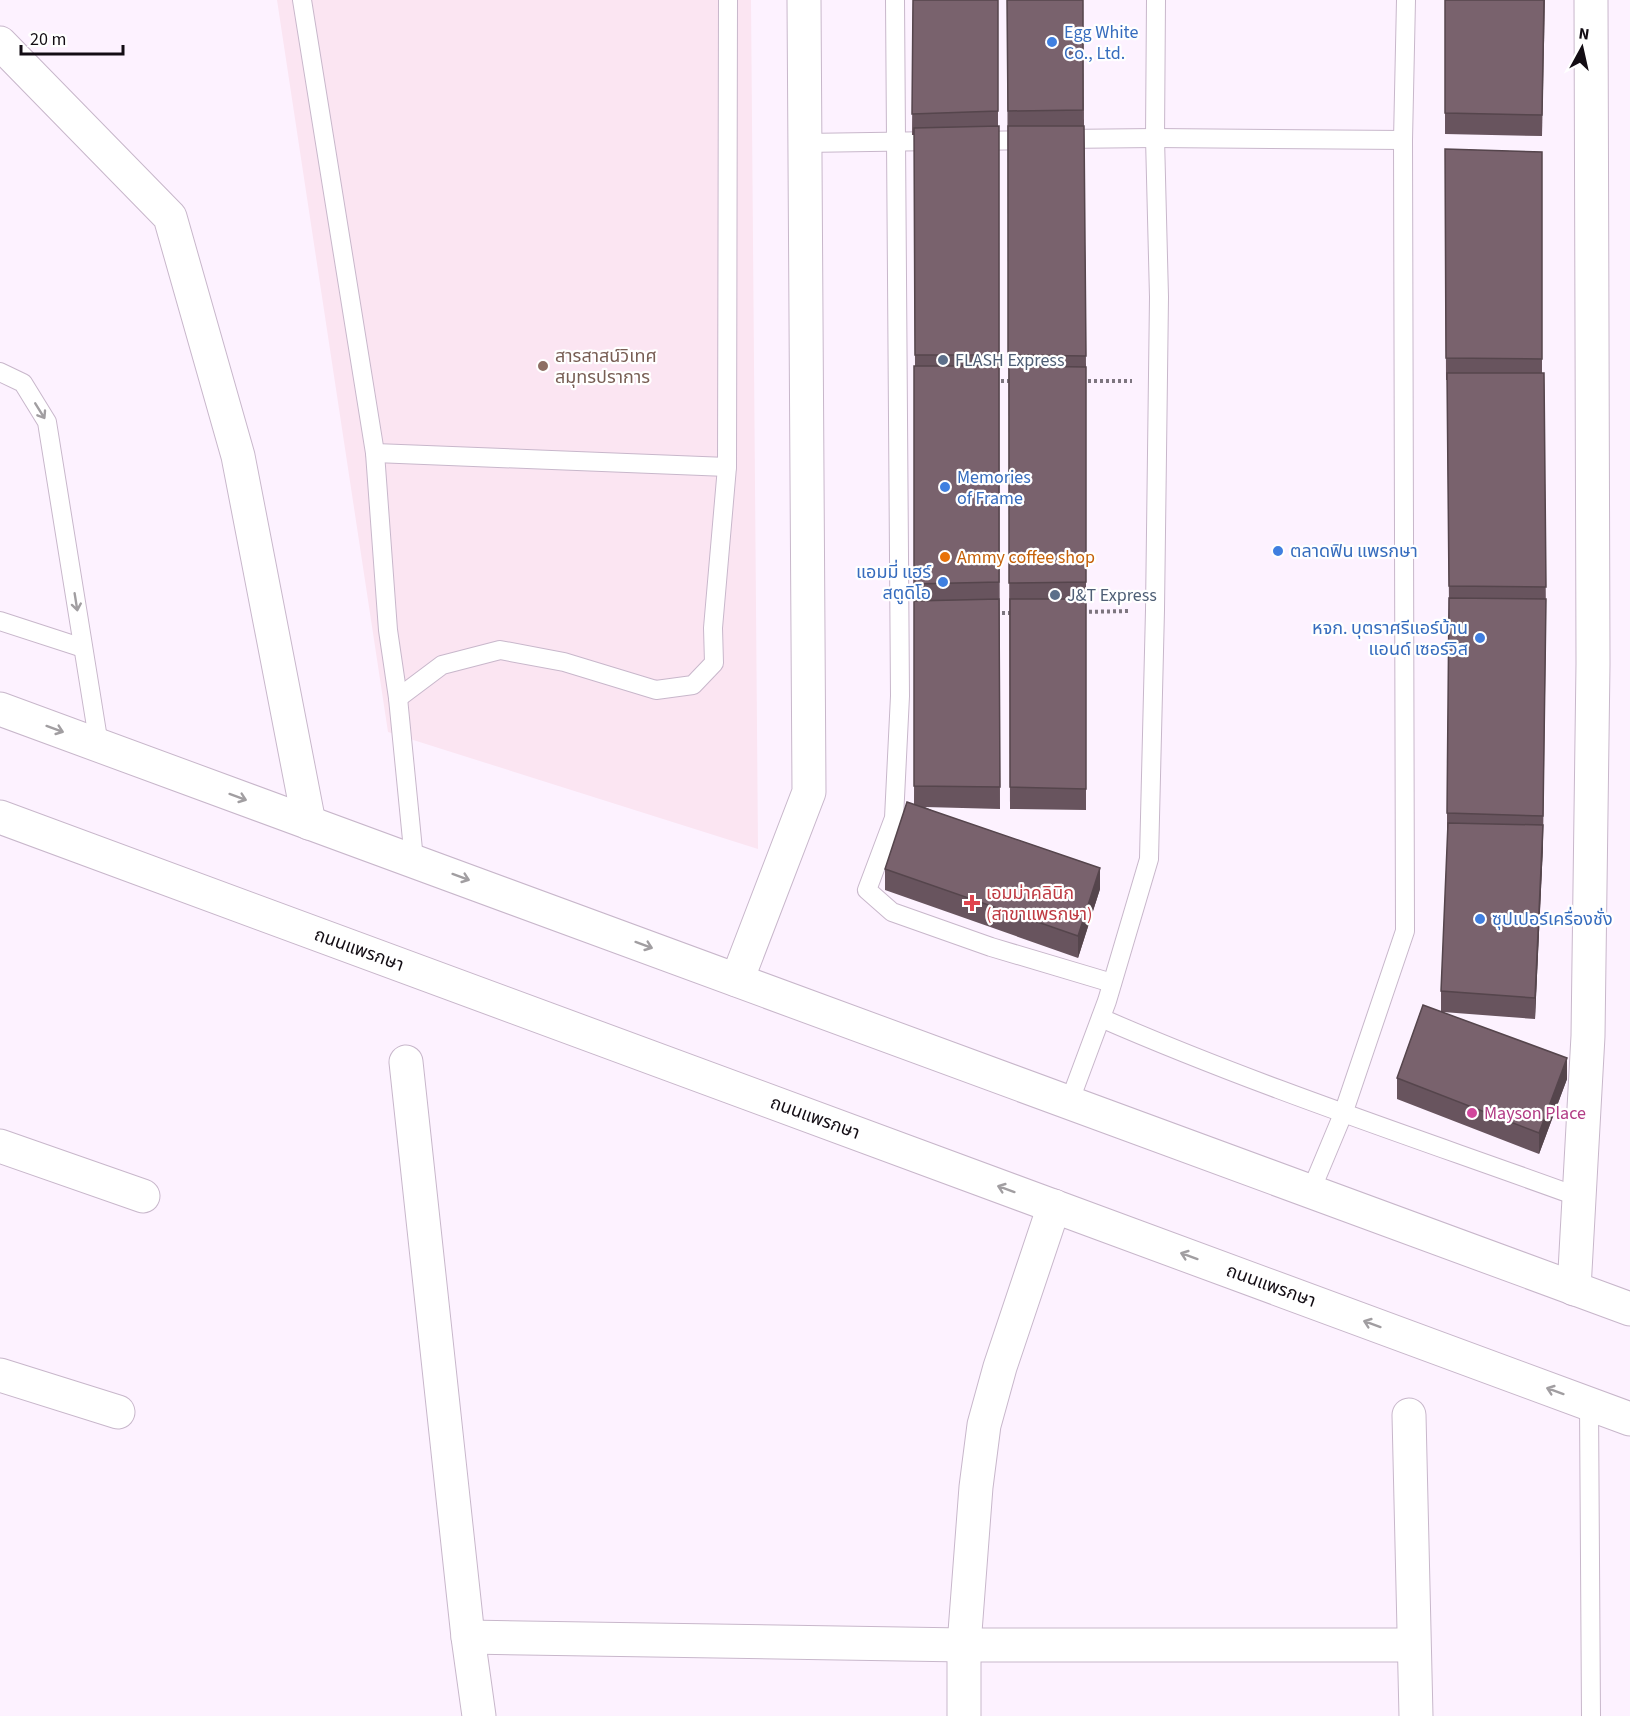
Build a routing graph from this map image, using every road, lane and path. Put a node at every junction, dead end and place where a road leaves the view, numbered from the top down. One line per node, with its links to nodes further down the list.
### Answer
1 (302, 0): 18 (lane)
2 (728, 0): 19 (lane)
3 (804, 0): 12 (street)
4 (895, 0): 11 (lane)
5 (1156, 0): 9 (lane)
6 (1406, 0): 10 (lane)
7 (1591, 0): 41 (street)
8 (0, 43): 30 (street)
9 (1155, 138): 10 (lane); 11 (lane); 17 (lane)
10 (1403, 140): 37 (lane)
11 (897, 142): 12 (lane); 33 (lane)
12 (804, 143): 32 (street)
13 (0, 372): 25 (lane, one-way to 25)
14 (993, 381): 15 (path)
15 (1016, 381)
16 (1075, 381): 17 (path)
17 (1158, 381): 20 (lane)
18 (375, 453): 19 (lane); 26 (lane)
19 (726, 467): 26 (lane)
20 (1155, 610): 21 (path); 33 (lane)
21 (1074, 612)
22 (993, 613): 23 (path)
23 (1016, 613)
24 (0, 621): 25 (lane)
25 (83, 648): 28 (lane)
26 (398, 698): 31 (lane)
27 (0, 709): 28 (street, one-way to 28)
28 (99, 745): 30 (street, one-way to 30)
29 (0, 817): 42 (street, ถนนแพรกษา, one-way to 29)
30 (309, 823): 31 (street)
31 (414, 860): 32 (street, one-way to 32)
32 (737, 980): 36 (street)
33 (1112, 983): 34 (lane)
34 (1101, 1018): 36 (lane); 37 (lane)
35 (406, 1062): 50 (street)
36 (1069, 1103): 39 (street)
37 (1343, 1114): 39 (lane); 41 (lane)
38 (0, 1146): 40 (street)
39 (1310, 1193): 43 (street)
40 (143, 1196)
41 (1579, 1197): 43 (street)
42 (1054, 1206): 46 (street, ถนนแพรกษา, one-way to 42); 51 (street)
43 (1574, 1289): 44 (street)
44 (1630, 1309)
45 (0, 1375): 47 (street)
46 (1589, 1404): 49 (street, ถนนแพรกษา); 56 (lane)
47 (118, 1412)
48 (1409, 1415): 52 (street)
49 (1630, 1419)
50 (468, 1637): 51 (street); 53 (street)
51 (964, 1644): 52 (street); 54 (street)
52 (1413, 1645): 55 (street)
53 (479, 1716)
54 (964, 1716)
55 (1416, 1716)
56 (1591, 1716)

